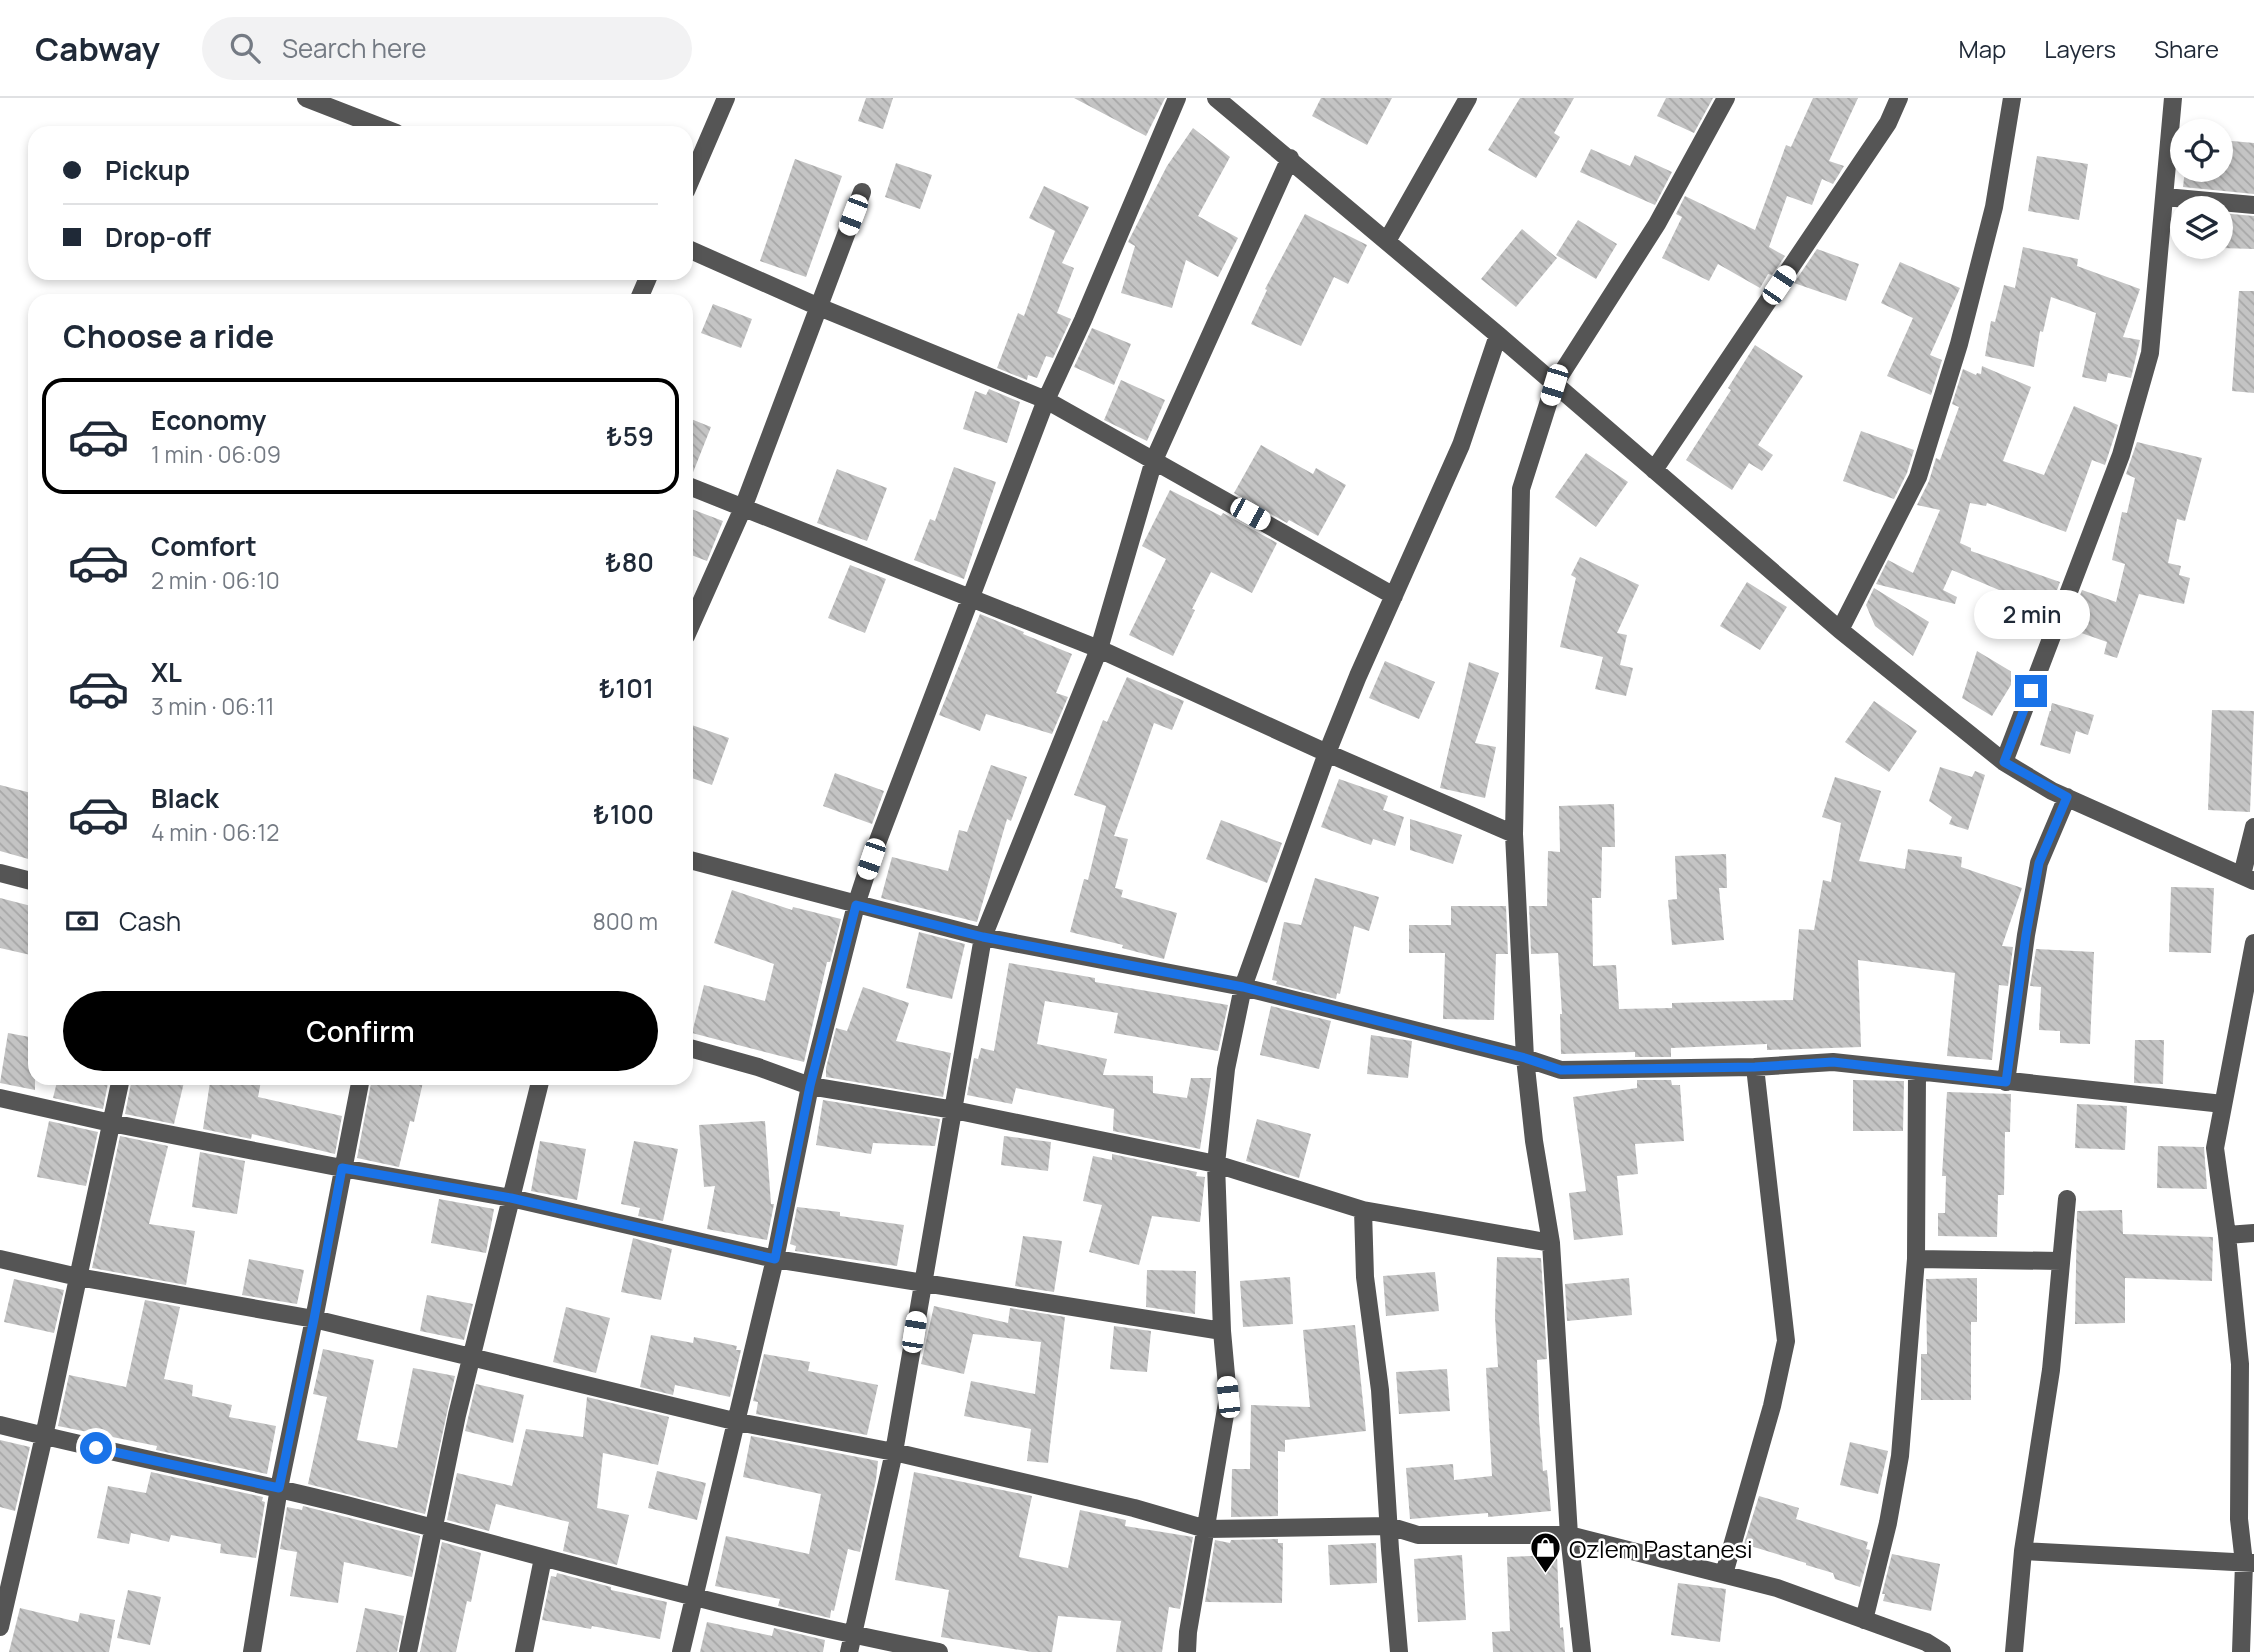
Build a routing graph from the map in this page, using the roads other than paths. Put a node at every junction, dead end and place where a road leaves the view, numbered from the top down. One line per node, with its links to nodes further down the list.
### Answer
1 (306, 98): 10 (street)
2 (726, 98): 12 (street)
3 (1177, 98): 21 (street)
4 (1216, 98): 11 (street)
5 (1468, 98): 16 (street)
6 (1726, 98): 20 (street)
7 (1899, 98): 23 (street)
8 (2012, 98): 29 (street)
9 (2173, 98): 14 (street)
10 (378, 126)
11 (1290, 158): 16 (street); 22 (street)
12 (693, 175)
13 (862, 192): 18 (street)
14 (2165, 197): 15 (street); 32 (street)
15 (2254, 205)
16 (1387, 241): 19 (street)
17 (693, 251): 18 (street)
18 (818, 307): 21 (street); 25 (street)
19 (1498, 335): 20 (street); 26 (street)
20 (1554, 385): 23 (street); 35 (street)
21 (1046, 400): 22 (street); 27 (street)
22 (1154, 460): 26 (street); 30 (street)
23 (1654, 470): 29 (street)
24 (693, 488): 25 (street)
25 (743, 508): 27 (street); 28 (street)
26 (1394, 596): 31 (street)
27 (971, 597): 30 (street); 40 (street)
28 (693, 620)
29 (1840, 630): 32 (street)
30 (1099, 649): 31 (street); 41 (street)
31 (1327, 753): 35 (street); 43 (street)
32 (2004, 762): 33 (street)
33 (2067, 797): 38 (street); 48 (street)
34 (2254, 827): 38 (street)
35 (1514, 834): 45 (street)
36 (693, 861): 40 (street)
37 (0, 873): 39 (street)
38 (2248, 878)
39 (28, 880)
40 (856, 905): 41 (street); 52 (street)
41 (983, 937): 43 (street); 55 (street)
42 (2254, 943): 54 (street)
43 (1243, 987): 45 (street); 57 (street)
44 (693, 1049): 52 (street)
45 (1525, 1058): 46 (street); 64 (street)
46 (1755, 1067): 47 (street); 86 (street)
47 (1917, 1072): 48 (street); 67 (street)
48 (2006, 1082): 54 (street)
49 (119, 1085): 56 (street)
50 (360, 1085): 58 (street)
51 (539, 1085): 59 (street)
52 (810, 1086): 55 (street); 66 (street)
53 (0, 1098): 56 (street)
54 (2223, 1104): 63 (street)
55 (954, 1111): 57 (street); 70 (street)
56 (111, 1123): 58 (street); 69 (street)
57 (1216, 1164): 61 (street); 72 (street)
58 (342, 1168): 59 (street); 71 (street)
59 (511, 1198): 66 (street); 73 (street)
60 (2067, 1199): 68 (street)
61 (1363, 1210): 64 (street); 79 (street)
62 (2254, 1233): 63 (street)
63 (2227, 1235): 85 (street)
64 (1552, 1243): 82 (street)
65 (0, 1259): 69 (street)
66 (775, 1259): 70 (street); 74 (street)
67 (1916, 1259): 68 (street); 88 (street)
68 (2061, 1261): 83 (street)
69 (78, 1277): 71 (street); 76 (street)
70 (922, 1283): 72 (street); 77 (street)
71 (314, 1319): 73 (street); 78 (street)
72 (1222, 1331): 81 (street)
73 (471, 1357): 74 (street); 80 (street)
74 (738, 1422): 77 (street); 87 (street)
75 (0, 1425): 76 (street)
76 (44, 1436): 78 (street); 89 (street)
77 (894, 1452): 81 (street); 90 (street)
78 (279, 1488): 80 (street); 91 (street)
79 (1388, 1526): 81 (street); 82 (street); 97 (street)
80 (435, 1528): 84 (street); 92 (street)
81 (1206, 1529): 96 (street)
82 (1569, 1535): 86 (street); 98 (street)
83 (2023, 1551): 85 (street); 100 (street)
84 (543, 1558): 87 (street); 93 (street)
85 (2249, 1563): 101 (street)
86 (1724, 1574): 88 (street)
87 (695, 1596): 90 (street); 94 (street)
88 (1864, 1620): 99 (street)
89 (0, 1627)
90 (850, 1644): 95 (street)
91 (252, 1652)
92 (408, 1652)
93 (523, 1652)
94 (681, 1652)
95 (939, 1652)
96 (1187, 1652)
97 (1399, 1652)
98 (1582, 1652)
99 (1942, 1652)
100 (2014, 1652)
101 (2241, 1652)

